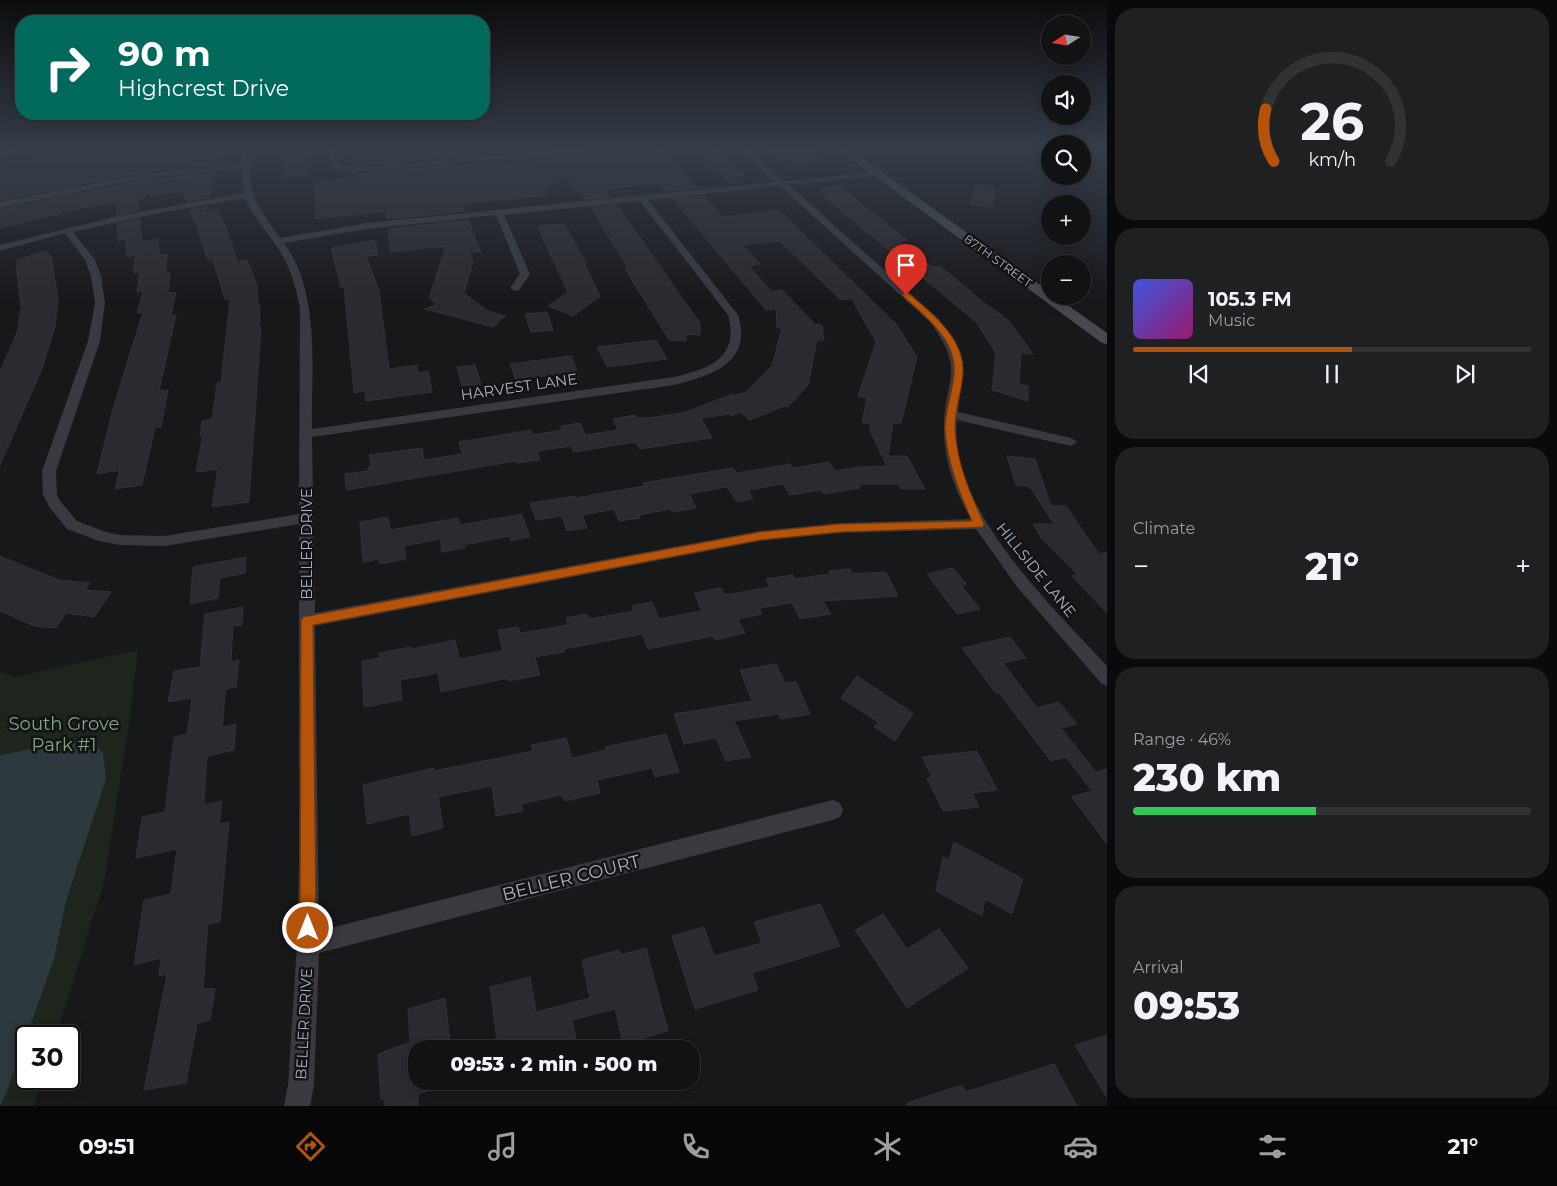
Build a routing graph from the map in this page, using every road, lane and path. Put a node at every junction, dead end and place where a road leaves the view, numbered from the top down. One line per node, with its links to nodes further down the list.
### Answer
1 (642, 198): 16 (street, HARVEST LANE)
2 (32, 199): 8 (street)
3 (226, 199): 10 (street)
4 (250, 199): 11 (street, BELLER DRIVE)
5 (636, 199): 9 (street)
6 (798, 199): 15 (street, HILLSIDE LANE)
7 (911, 199): 14 (main road, 87TH STREET)
8 (0, 205)
9 (499, 212): 11 (street); 13 (street)
10 (67, 230): 12 (street); 18 (street)
11 (278, 241): 16 (street, BELLER DRIVE)
12 (0, 248)
13 (515, 288)
14 (1107, 340)
15 (952, 414): 17 (street); 19 (street, HILLSIDE LANE)
16 (306, 434): 18 (street, BELLER DRIVE)
17 (1071, 442)
18 (307, 518): 20 (street, BELLER DRIVE)
19 (979, 524): 20 (street); 21 (street, HILLSIDE LANE)
20 (307, 621): 23 (street, BELLER DRIVE)
21 (1107, 678)
22 (833, 810): 23 (street, BELLER COURT)
23 (308, 945): 24 (street, BELLER DRIVE)
24 (297, 1106)

